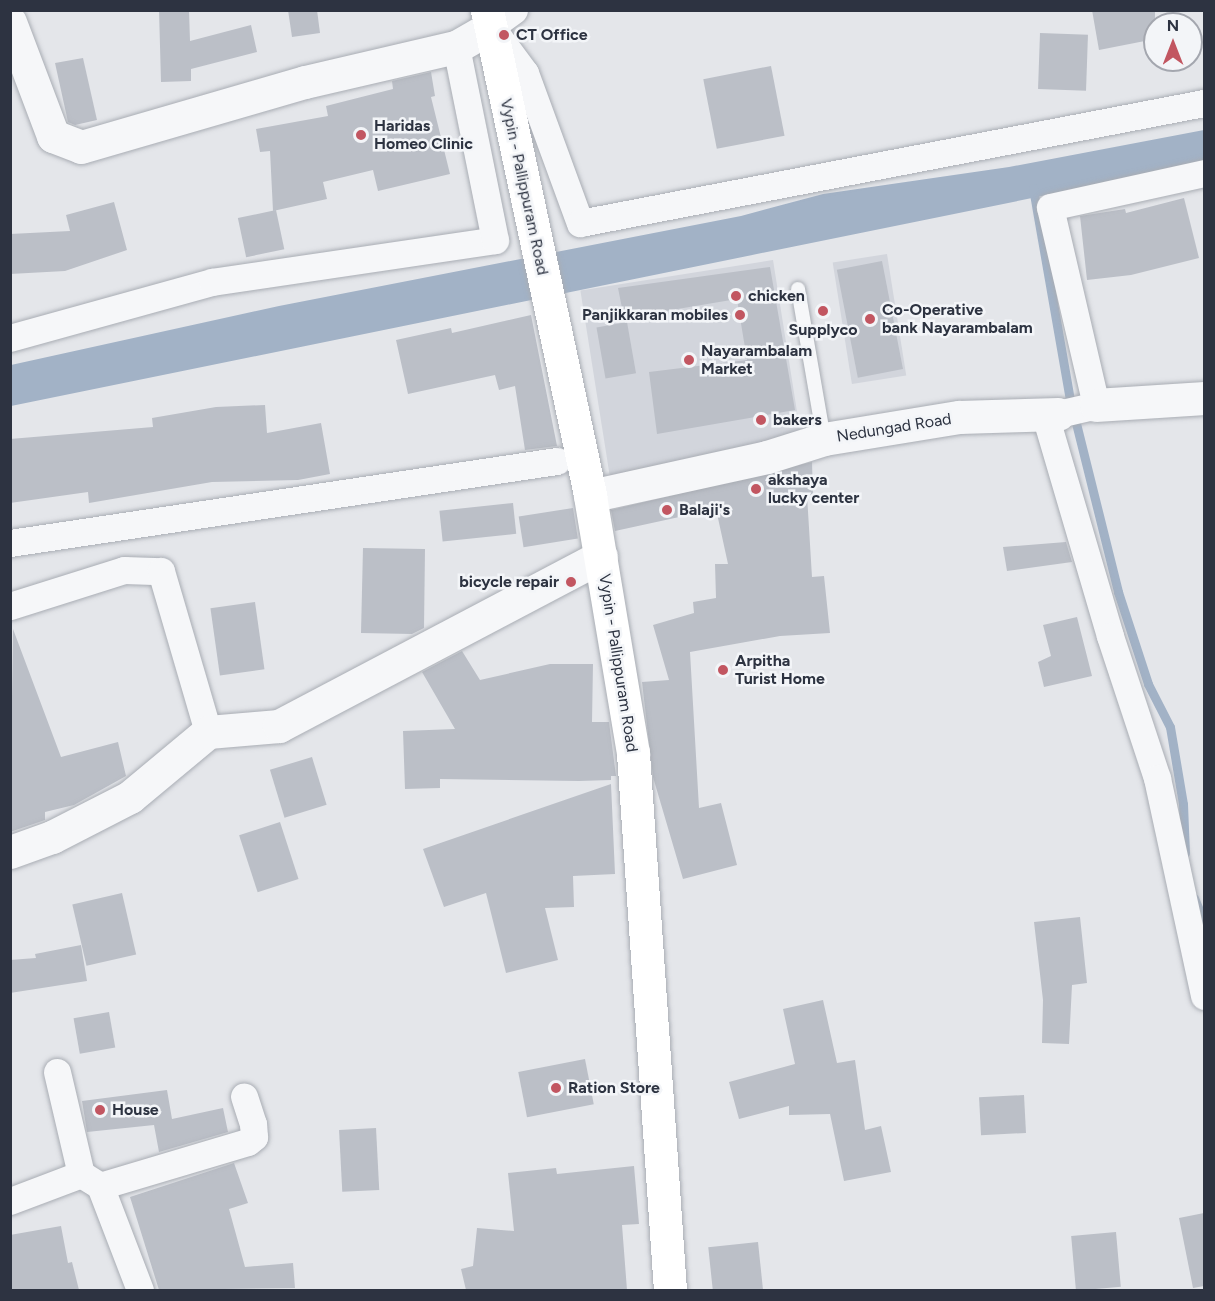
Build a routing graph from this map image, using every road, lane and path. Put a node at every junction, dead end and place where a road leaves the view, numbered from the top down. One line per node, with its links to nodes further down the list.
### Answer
1 (497, 16): 3 (street); 4 (street); 13 (main road, Vypin - Pallippuram Road)
2 (10, 22): 3 (street)
3 (456, 47): 7 (street)
4 (1204, 103)
5 (1204, 173): 9 (street)
6 (798, 289): 11 (lane)
7 (10, 338)
8 (1204, 398): 9 (street, Nedungad Road)
9 (1096, 405): 10 (street, Nedungad Road)
10 (1051, 414): 11 (street, Nedungad Road); 19 (street)
11 (824, 439): 13 (street, Nedungad Road)
12 (557, 461): 14 (street)
13 (590, 496): 15 (main road, Vypin - Pallippuram Road)
14 (10, 543)
15 (601, 556): 17 (street); 26 (main road, Vypin - Pallippuram Road)
16 (10, 606): 17 (street)
17 (208, 732): 18 (street)
18 (10, 852)
19 (1201, 966): 20 (street)
20 (1204, 996)
21 (57, 1072): 23 (street)
22 (244, 1096): 23 (street)
23 (91, 1180): 24 (street); 25 (street)
24 (10, 1201)
25 (140, 1290)
26 (670, 1290)

